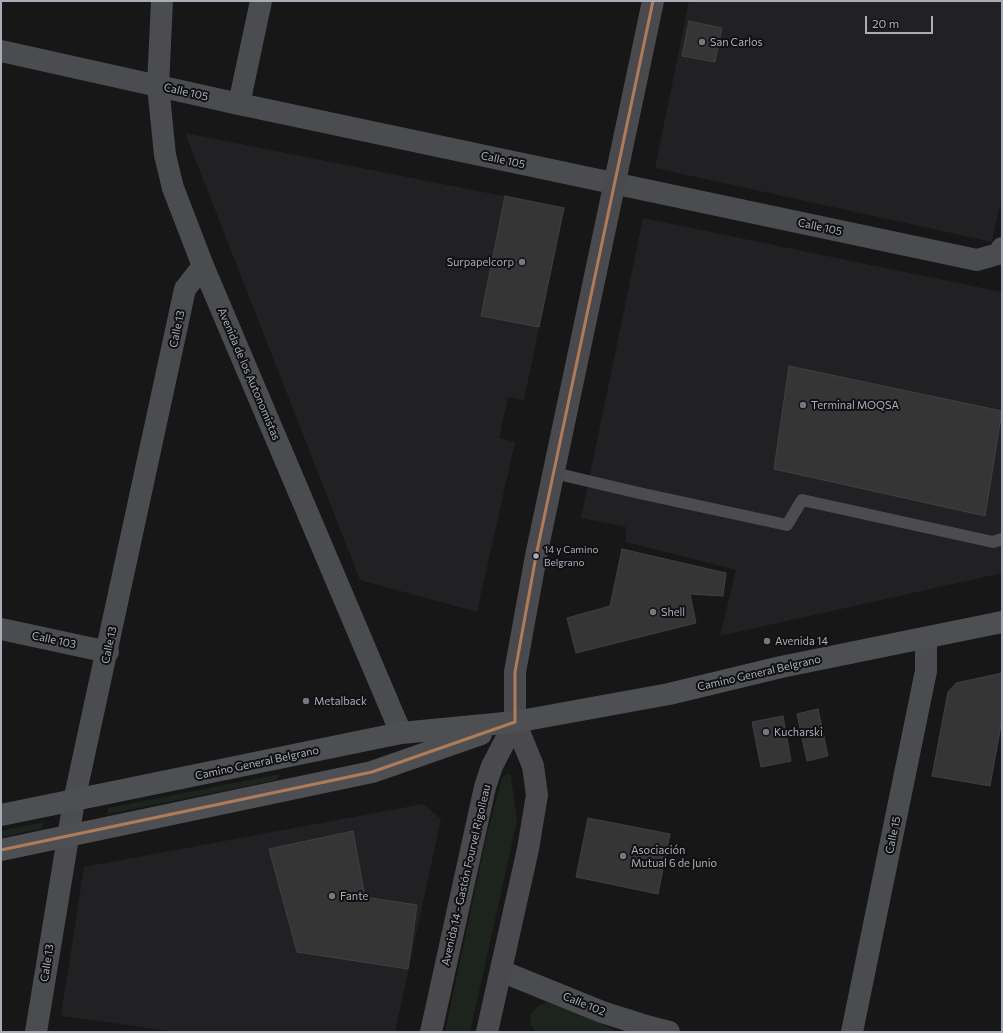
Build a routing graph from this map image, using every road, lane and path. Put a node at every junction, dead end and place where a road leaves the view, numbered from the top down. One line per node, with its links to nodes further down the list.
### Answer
1 (162, 1): 5 (street, Avenida de los Autonomistas)
2 (261, 1): 6 (street)
3 (653, 1): 7 (main road, Avenida 14 - Gastón Fourvel Rigolleau)
4 (1, 52): 5 (street, Calle 105)
5 (158, 86): 6 (street, Calle 105); 9 (street, Avenida de los Autonomistas)
6 (239, 104): 7 (street, Calle 105)
7 (615, 183): 8 (street, Calle 105); 10 (main road, Avenida 14 - Gastón Fourvel Rigolleau)
8 (1002, 248)
9 (203, 266): 15 (street, Calle 13); 17 (street, Avenida de los Autonomistas)
10 (554, 473): 11 (lane); 16 (main road, Avenida 14 - Gastón Fourvel Rigolleau)
11 (1002, 539)
12 (1002, 622): 14 (main road, Camino General Belgrano)
13 (1, 629): 15 (street, Calle 103)
14 (926, 638): 16 (main road, Camino General Belgrano); 27 (street, Calle 15)
15 (108, 652): 18 (street, Calle 13)
16 (515, 722): 17 (main road, Camino General Belgrano); 20 (main road, Camino General Belgrano); 22 (main road, Avenida 14 - Gastón Fourvel Rigolleau); 25 (main road, Avenida 14 - Gastón Fourvel Rigolleau)
17 (401, 733): 18 (main road, Camino General Belgrano)
18 (74, 801): 19 (main road, Camino General Belgrano); 20 (street, Calle 13)
19 (1, 815)
20 (68, 837): 21 (main road, Camino General Belgrano); 24 (street, Calle 13)
21 (1, 850)
22 (501, 971): 23 (main road, Avenida 14 - Gastón Fourvel Rigolleau); 26 (street, Calle 102)
23 (491, 1031)
24 (36, 1032)
25 (431, 1032)
26 (668, 1032)
27 (852, 1032)

